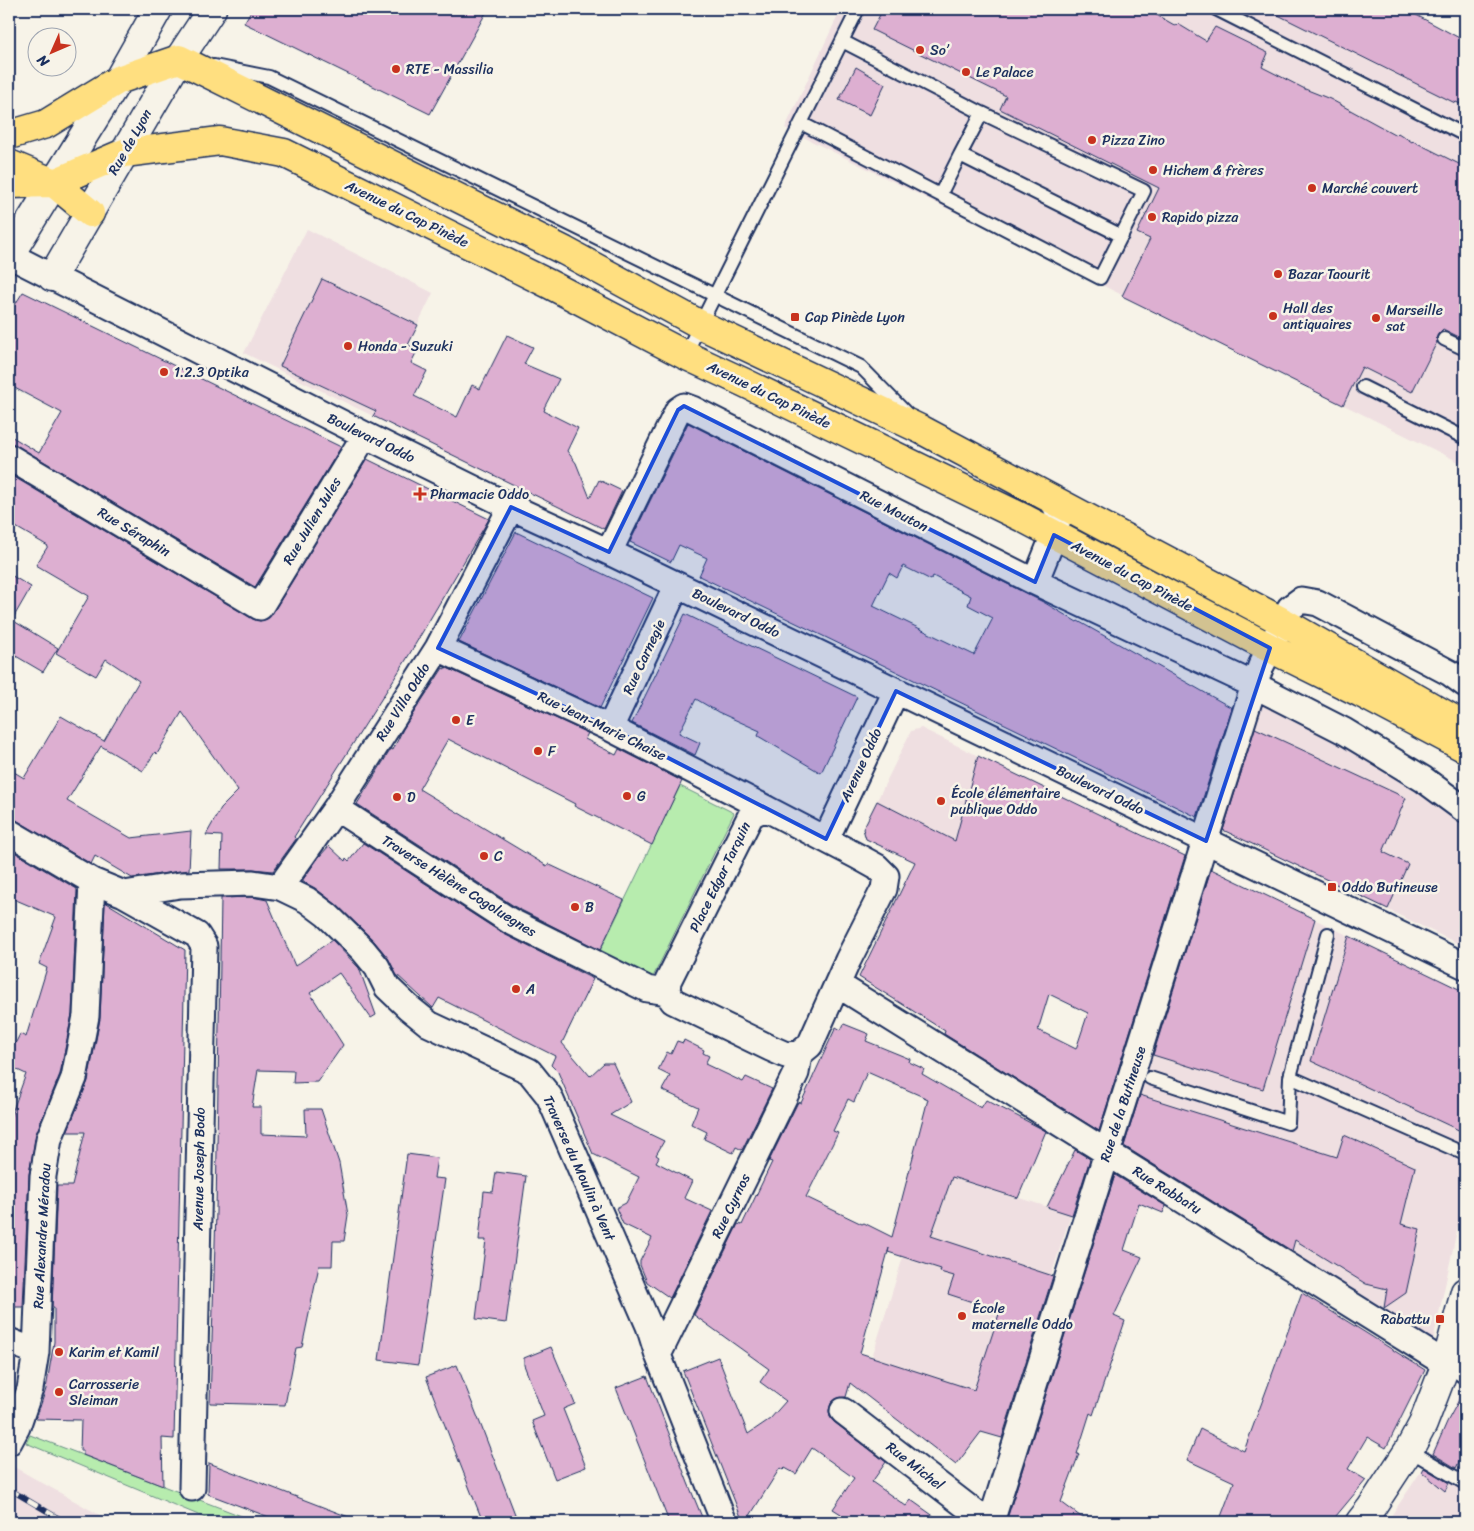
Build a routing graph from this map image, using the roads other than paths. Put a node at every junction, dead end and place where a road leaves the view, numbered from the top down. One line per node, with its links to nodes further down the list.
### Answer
1 (158, 9): 7 (street)
2 (212, 9): 6 (street, Rue de Lyon)
3 (858, 9): 5 (lane)
4 (1216, 9): 11 (lane)
5 (842, 41): 8 (lane); 9 (lane)
6 (179, 59): 7 (main road); 12 (street, Rue de Lyon); 22 (lane); 23 (main road)
7 (118, 80): 10 (main road); 16 (street)
8 (982, 113): 13 (lane); 19 (lane)
9 (801, 123): 17 (lane); 22 (lane)
10 (9, 135)
11 (1465, 135)
12 (124, 153): 16 (main road, Avenue du Cap Pinède); 18 (street, Rue de Lyon); 26 (main road, Avenue du Cap Pinède)
13 (960, 155): 17 (lane); 19 (lane)
14 (9, 164): 16 (main road)
15 (9, 184): 16 (main road)
16 (54, 184): 18 (main road); 20 (street)
17 (940, 195): 19 (lane)
18 (90, 213): 21 (street, Rue de Lyon)
19 (1122, 236)
20 (9, 255): 21 (street, Boulevard Oddo)
21 (52, 277): 29 (street, Boulevard Oddo)
22 (716, 295): 23 (lane); 28 (lane)
23 (701, 325): 26 (lane); 28 (main road)
24 (1444, 339): 25 (lane)
25 (1465, 349)
26 (685, 356): 34 (main road, Avenue du Cap Pinède)
27 (1363, 387): 30 (lane)
28 (922, 430): 32 (main road)
29 (365, 435): 33 (street, Boulevard Oddo); 38 (street, Rue Julien Jules)
30 (1465, 438)
31 (9, 457): 38 (street, Rue Séraphin)
32 (1053, 500): 34 (street); 39 (main road)
33 (511, 507): 35 (street, Boulevard Oddo); 40 (street, Rue Villa Oddo)
34 (1054, 535): 36 (street); 41 (main road, Avenue du Cap Pinède)
35 (609, 552): 36 (street, Rue Mouton); 37 (street, Boulevard Oddo)
36 (1034, 582): 43 (street, Rue Mouton)
37 (677, 585): 44 (street, Boulevard Oddo); 46 (street, Rue Carnegie)
38 (260, 607)
39 (1284, 622): 41 (street, Rue de la Butineuse); 42 (street, Rue de la Butineuse); 45 (main road)
40 (438, 648): 46 (street, Rue Jean-Marie Chaise); 48 (street, Rue Villa Oddo)
41 (1270, 648): 43 (street, Rue de la Butineuse); 47 (main road, Avenue du Cap Pinède)
42 (1465, 684)
43 (1254, 685): 50 (street, Rue Mouton); 53 (street, Rue de la Butineuse)
44 (896, 691): 52 (street, Avenue Oddo); 53 (street, Boulevard Oddo)
45 (1465, 726)
46 (610, 728): 49 (street, Rue Jean-Marie Chaise)
47 (1465, 748)
48 (336, 808): 55 (street, Rue Villa Oddo); 60 (street, Traverse Hèlène Cogoluegnes)
49 (765, 808): 52 (street); 60 (street, Place Edgar Tarquin)
50 (1465, 810)
51 (9, 832): 54 (street)
52 (826, 839): 59 (street)
53 (1206, 841): 58 (street, Boulevard Oddo); 64 (street, Rue de la Butineuse)
54 (92, 880): 56 (street); 68 (street, Rue Alexandre Méradou)
55 (280, 887): 56 (street, Traverse du Moulin à Vent); 69 (street, Traverse du Moulin à Vent)
56 (124, 894): 75 (street, Avenue Joseph Bodo)
57 (1328, 934): 62 (lane)
58 (1465, 966)
59 (837, 985): 61 (street); 64 (street, Rue Rabbatu)
60 (667, 992): 61 (street)
61 (799, 1054): 69 (street, Rue Cyrnos)
62 (1290, 1077): 63 (lane); 65 (lane)
63 (1150, 1078)
64 (1107, 1152): 70 (street, Rue Rabbatu); 79 (street, Rue de la Butineuse)
65 (1465, 1154)
66 (1465, 1292): 70 (street)
67 (9, 1341): 68 (street)
68 (36, 1352): 72 (street, Rue Alexandre Méradou)
69 (658, 1355): 77 (street, Traverse du Moulin à Vent)
70 (1456, 1371): 73 (street)
71 (843, 1410): 78 (street, Rue Michel)
72 (13, 1434)
73 (1409, 1450): 74 (lane); 76 (street)
74 (1465, 1483)
75 (192, 1488)
76 (1363, 1521)
77 (724, 1522)
78 (987, 1522)
79 (991, 1522)

